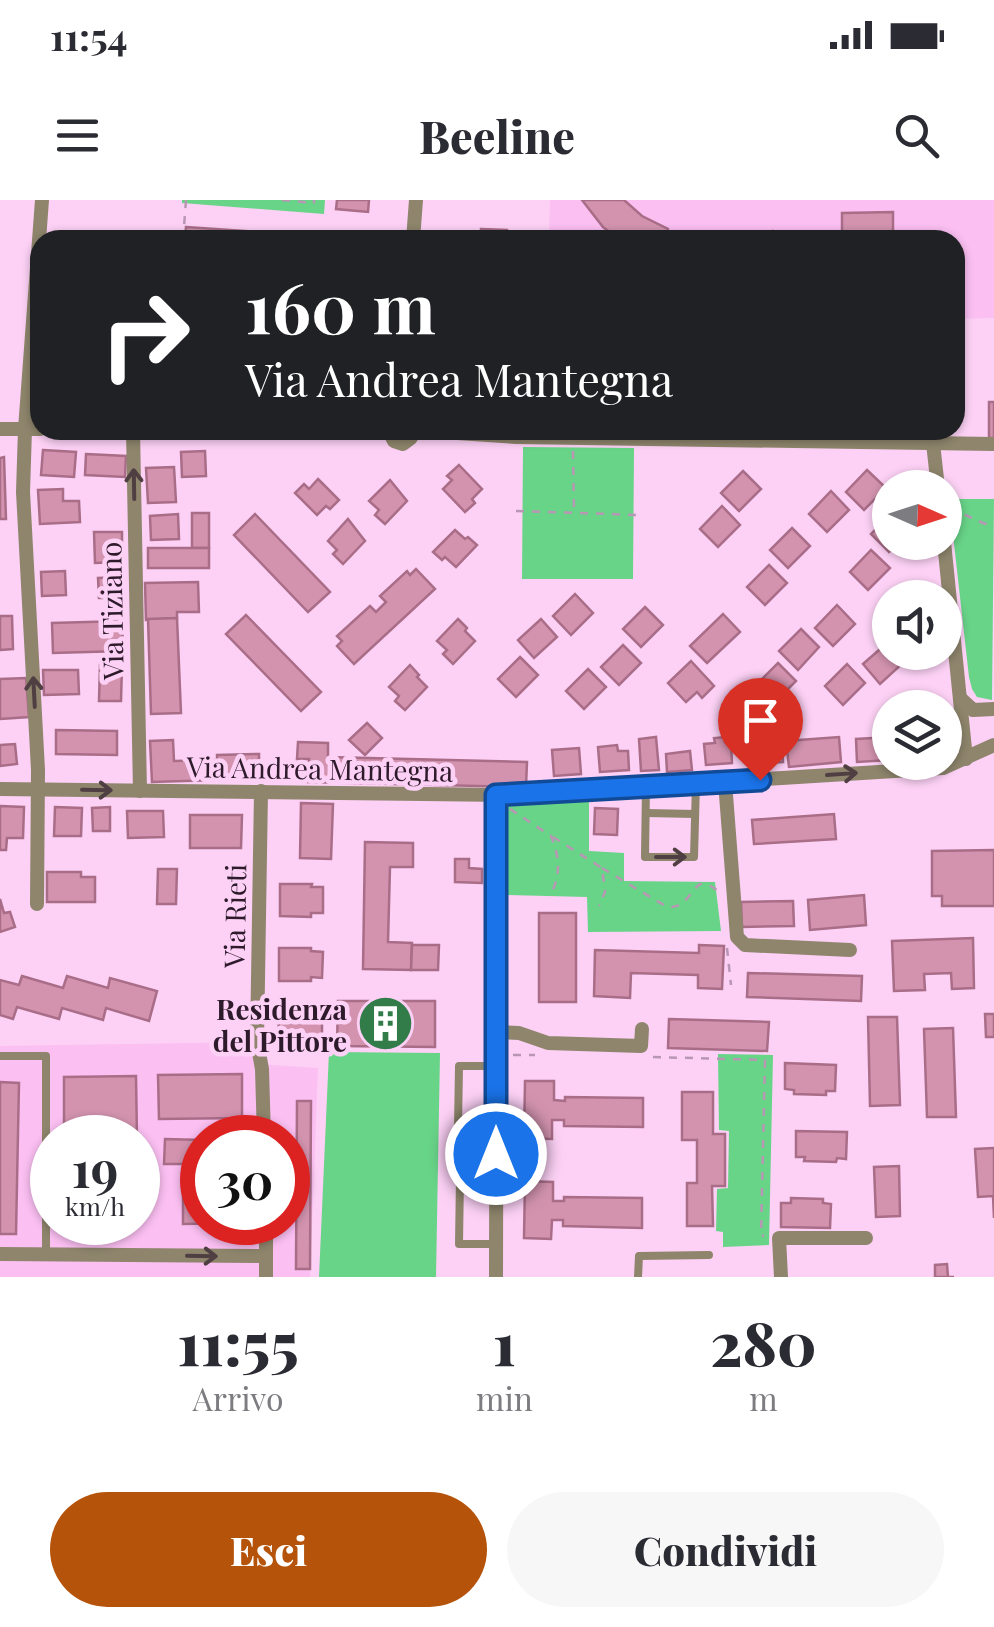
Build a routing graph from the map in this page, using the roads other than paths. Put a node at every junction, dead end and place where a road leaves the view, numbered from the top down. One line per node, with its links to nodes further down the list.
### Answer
1 (42, 200): 3 (street)
2 (416, 200): 4 (street)
3 (41, 230)
4 (414, 230)
5 (0, 429): 6 (street)
6 (30, 429)
7 (30, 440): 24 (street, one-way to 7)
8 (132, 440): 25 (street, Via Tiziano, one-way to 8)
9 (717, 440): 10 (street)
10 (934, 443): 11 (street); 12 (street)
11 (994, 444)
12 (936, 470)
13 (946, 560): 14 (street)
14 (959, 690)
15 (962, 700): 16 (street)
16 (994, 709)
17 (962, 718): 19 (street)
18 (994, 745): 19 (street, Via Andrea Mantegna)
19 (966, 759): 20 (street, Via Andrea Mantegna, one-way to 19)
20 (725, 782): 21 (street, Via Andrea Mantegna); 31 (street)
21 (696, 784): 22 (street, Via Andrea Mantegna); 29 (lane)
22 (646, 786): 27 (street, Via Andrea Mantegna); 28 (lane)
23 (0, 789): 24 (street, Via Andrea Mantegna)
24 (39, 789): 25 (street, Via Andrea Mantegna, one-way to 25); 30 (street)
25 (140, 791): 26 (street, Via Andrea Mantegna)
26 (261, 791): 27 (street, Via Andrea Mantegna); 36 (street, Via Rieti)
27 (500, 795): 33 (street)
28 (646, 812): 29 (lane); 29 (lane, one-way to 29)
29 (695, 814)
30 (37, 904)
31 (850, 950)
32 (642, 1029): 33 (street)
33 (496, 1032): 35 (street)
34 (0, 1056): 42 (lane)
35 (496, 1066): 37 (lane); 40 (street)
36 (263, 1115)
37 (458, 1128)
38 (460, 1177): 40 (lane)
39 (866, 1238): 49 (street)
40 (496, 1244): 47 (street)
41 (266, 1245): 45 (street)
42 (46, 1253): 43 (street); 45 (street, one-way to 45)
43 (0, 1254)
44 (708, 1255): 48 (lane)
45 (266, 1256): 46 (street)
46 (266, 1277)
47 (496, 1277)
48 (638, 1277)
49 (782, 1277)

